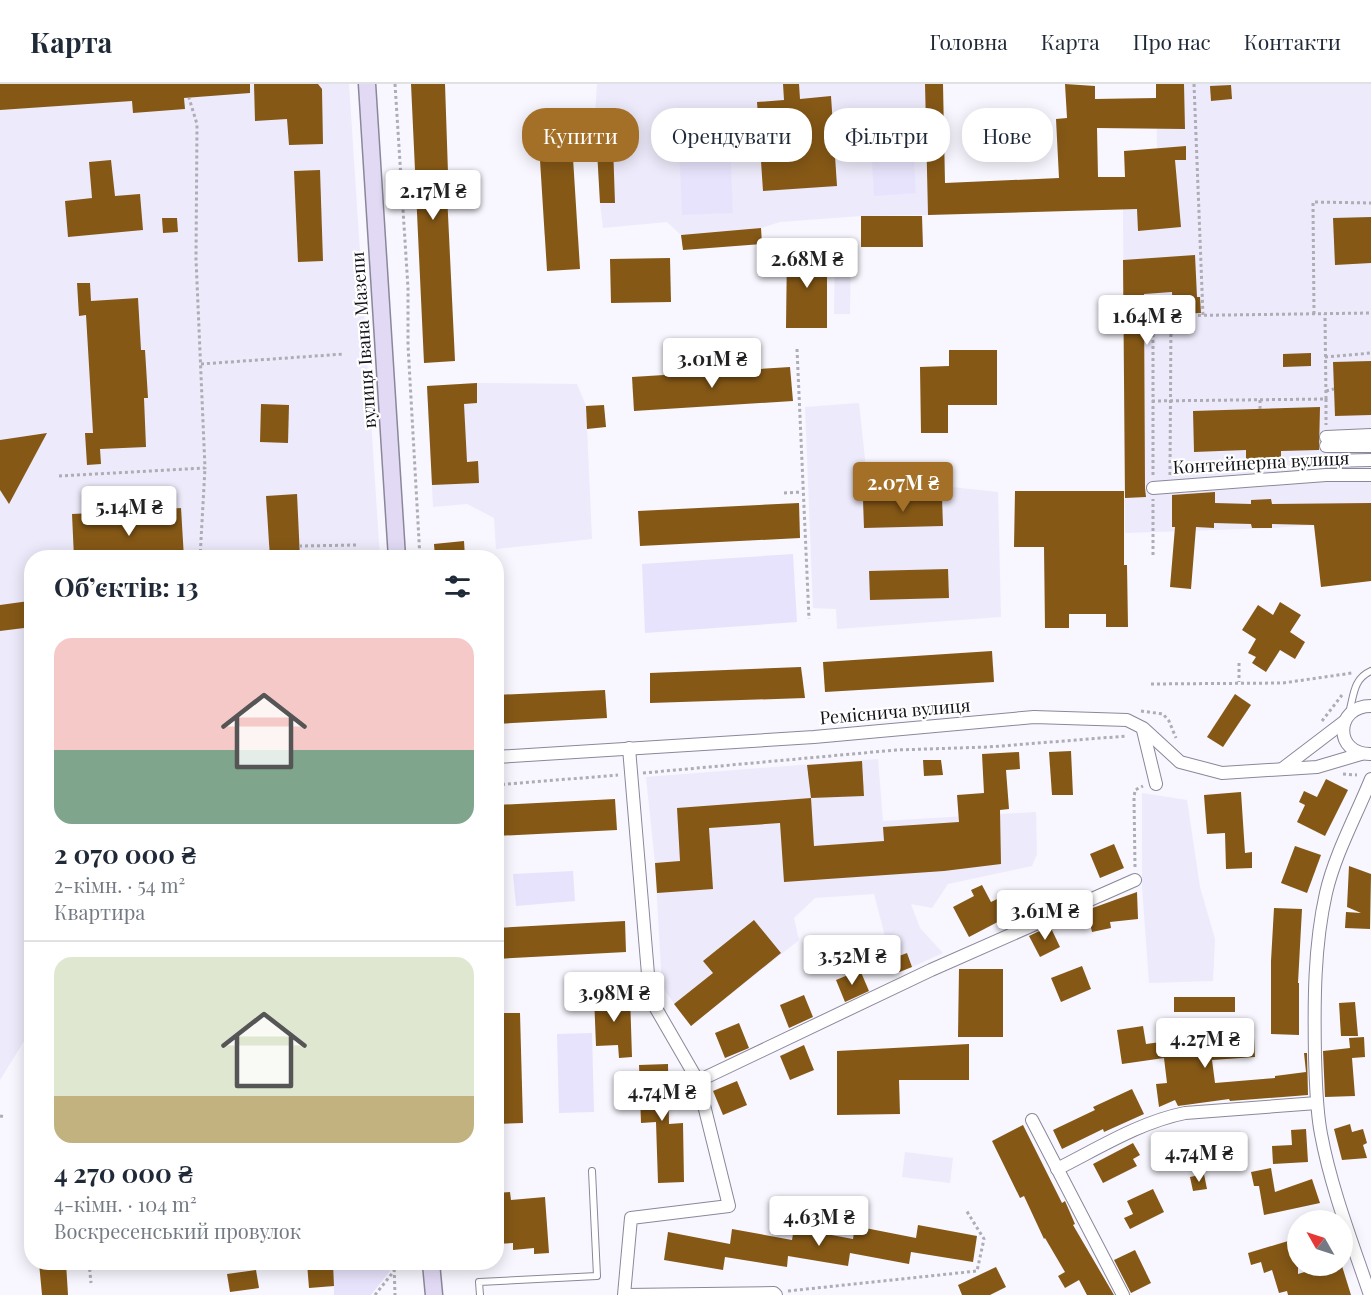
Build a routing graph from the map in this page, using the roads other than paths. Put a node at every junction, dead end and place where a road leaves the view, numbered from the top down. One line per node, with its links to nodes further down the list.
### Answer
1 (367, 84): 8 (main road, вулиця Івана Мазепи)
2 (1371, 435): 3 (street, Контейнерна вулиця)
3 (1371, 446)
4 (1371, 460): 5 (street, Контейнерна вулиця)
5 (1326, 461)
6 (1371, 475): 7 (street, Контейнерна вулиця)
7 (1153, 488)
8 (396, 550)
9 (1371, 670): 11 (lane)
10 (1371, 706): 11 (street)
11 (1347, 718): 15 (street, Реміснича вулиця); 16 (street)
12 (1143, 729): 13 (street, Реміснича вулиця); 16 (street, Реміснича вулиця); 18 (street)
13 (629, 748): 14 (street, Реміснича вулиця); 20 (street)
14 (504, 756)
15 (1368, 756): 16 (street, Реміснича вулиця)
16 (1281, 770)
17 (1371, 779): 21 (street)
18 (1156, 784)
19 (1135, 880): 20 (street)
20 (698, 1081): 29 (street)
21 (1317, 1103): 23 (street); 31 (street)
22 (1032, 1120): 23 (street)
23 (1057, 1169): 30 (street)
24 (592, 1171): 28 (lane)
25 (432, 1270): 27 (main road)
26 (775, 1294): 29 (street)
27 (434, 1295)
28 (480, 1295)
29 (624, 1295)
30 (1123, 1295)
31 (1370, 1295)

